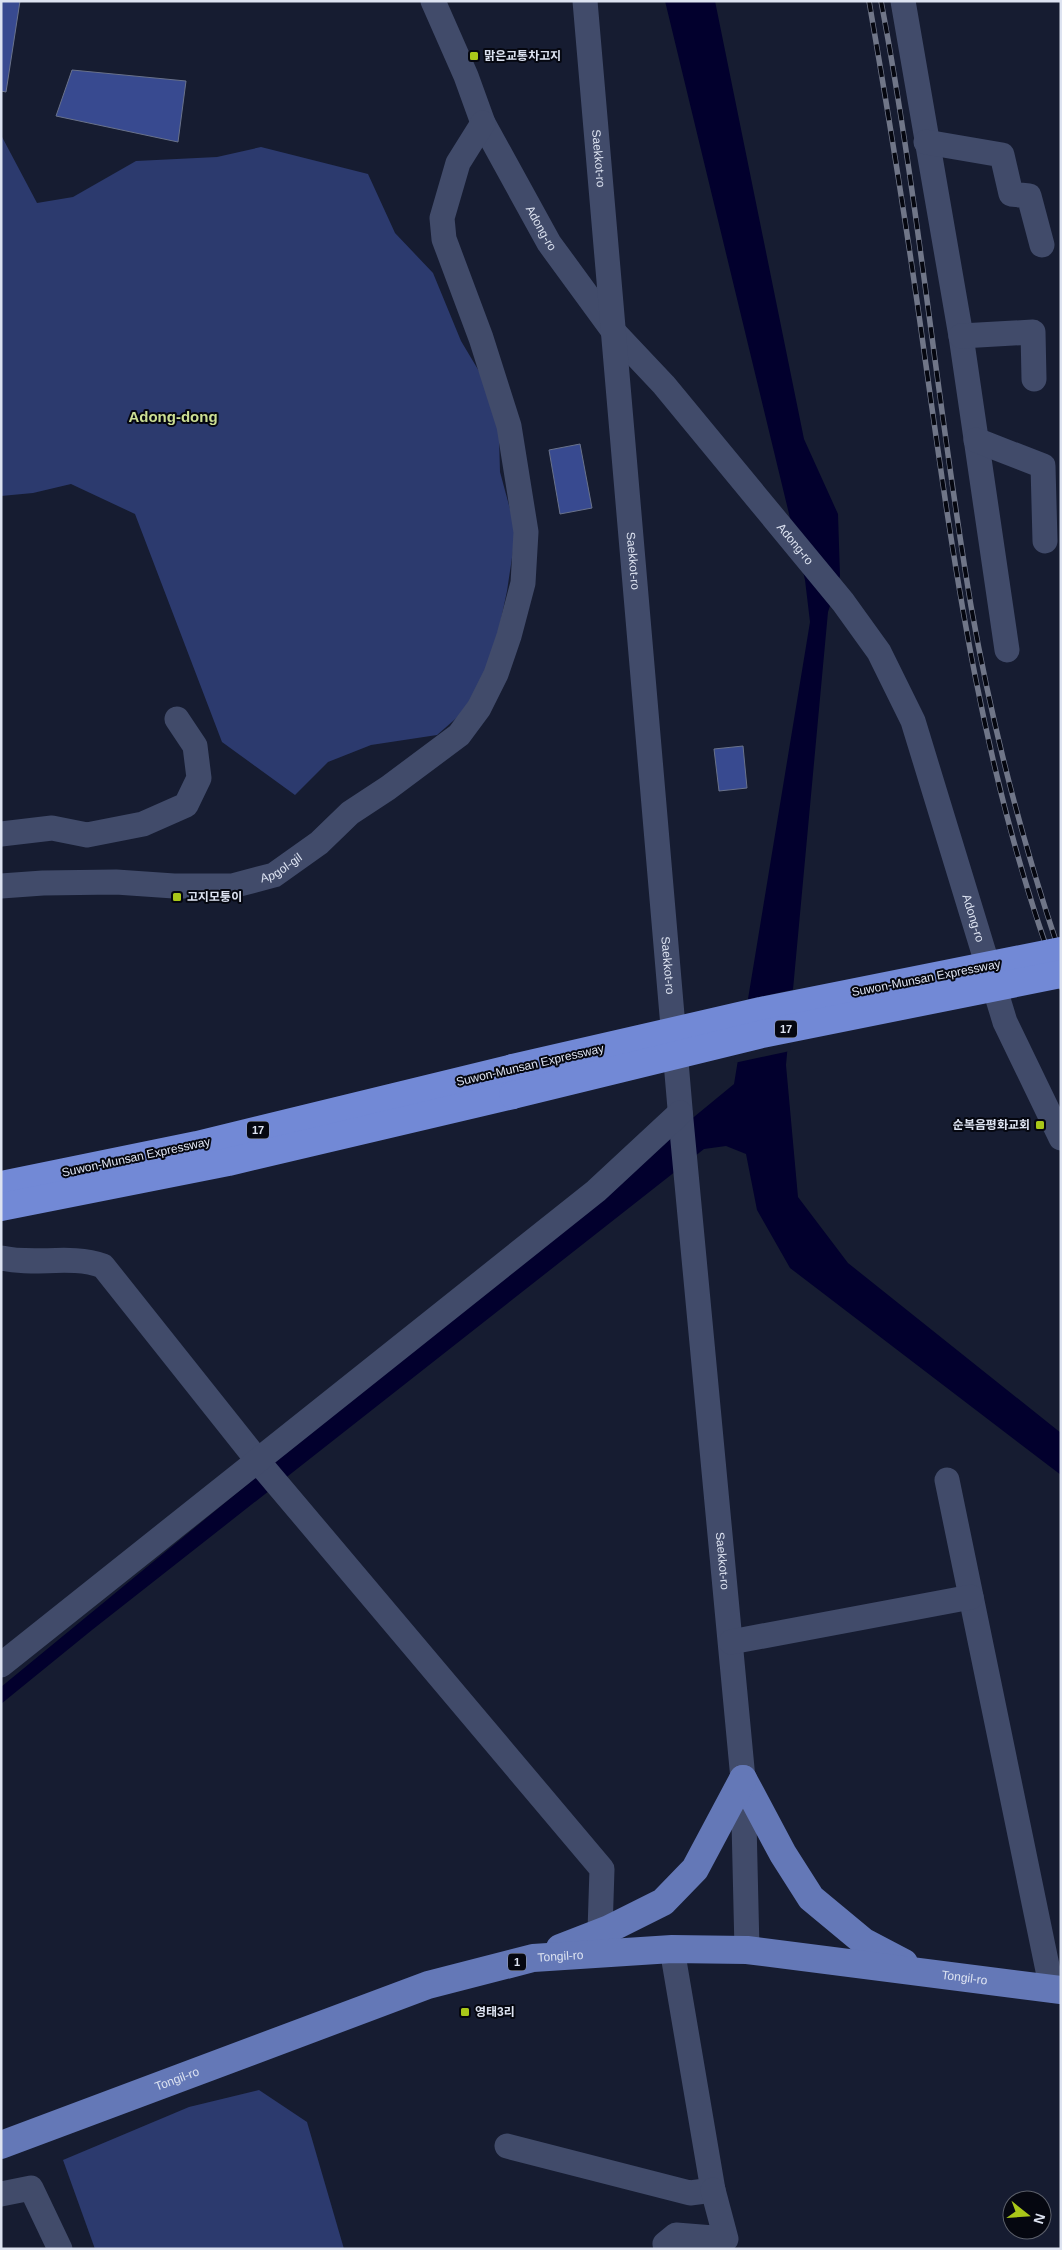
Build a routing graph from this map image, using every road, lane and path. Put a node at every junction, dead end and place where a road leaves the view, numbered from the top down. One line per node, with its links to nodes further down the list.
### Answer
1 (433, 1): 4 (street, Adong-ro)
2 (585, 1): 7 (street, Saekkot-ro)
3 (903, 1): 5 (street)
4 (483, 123): 7 (street, Adong-ro); 15 (street, Apgol-gil)
5 (926, 142): 6 (street); 8 (street)
6 (1042, 245)
7 (614, 332): 18 (street, Saekkot-ro); 19 (street, Adong-ro)
8 (961, 336): 9 (street); 10 (street)
9 (1034, 379)
10 (976, 440): 11 (street); 12 (street)
11 (1045, 541)
12 (1007, 650)
13 (178, 719): 14 (street)
14 (1, 834)
15 (1, 886)
16 (1061, 951): 20 (highway, Suwon-Munsan Expressway / 17, bridge)
17 (1061, 974): 21 (highway, Suwon-Munsan Expressway / 17, bridge)
18 (681, 1117): 23 (street); 26 (street, Saekkot-ro)
19 (1061, 1138)
20 (1, 1185)
21 (1, 1207)
22 (1, 1258): 23 (street)
23 (260, 1463): 27 (street); 29 (street)
24 (947, 1480): 25 (street)
25 (971, 1597): 26 (street); 34 (street)
26 (731, 1642): 28 (street, Saekkot-ro)
27 (1, 1664)
28 (744, 1779): 29 (main road); 31 (street, Saekkot-ro); 33 (main road)
29 (600, 1932): 32 (main road)
30 (672, 1950): 31 (main road, Tongil-ro / 1); 32 (main road, Tongil-ro / 1); 37 (street)
31 (747, 1950): 33 (main road, Tongil-ro / 1)
32 (533, 1958): 35 (main road, Tongil-ro / 1)
33 (918, 1970): 34 (main road, Tongil-ro / 1)
34 (1056, 1990)
35 (1, 2145)
36 (508, 2146): 37 (street)
37 (713, 2190): 39 (street)
38 (1, 2194): 40 (street)
39 (727, 2244): 41 (street)
40 (60, 2249)
41 (666, 2249)

